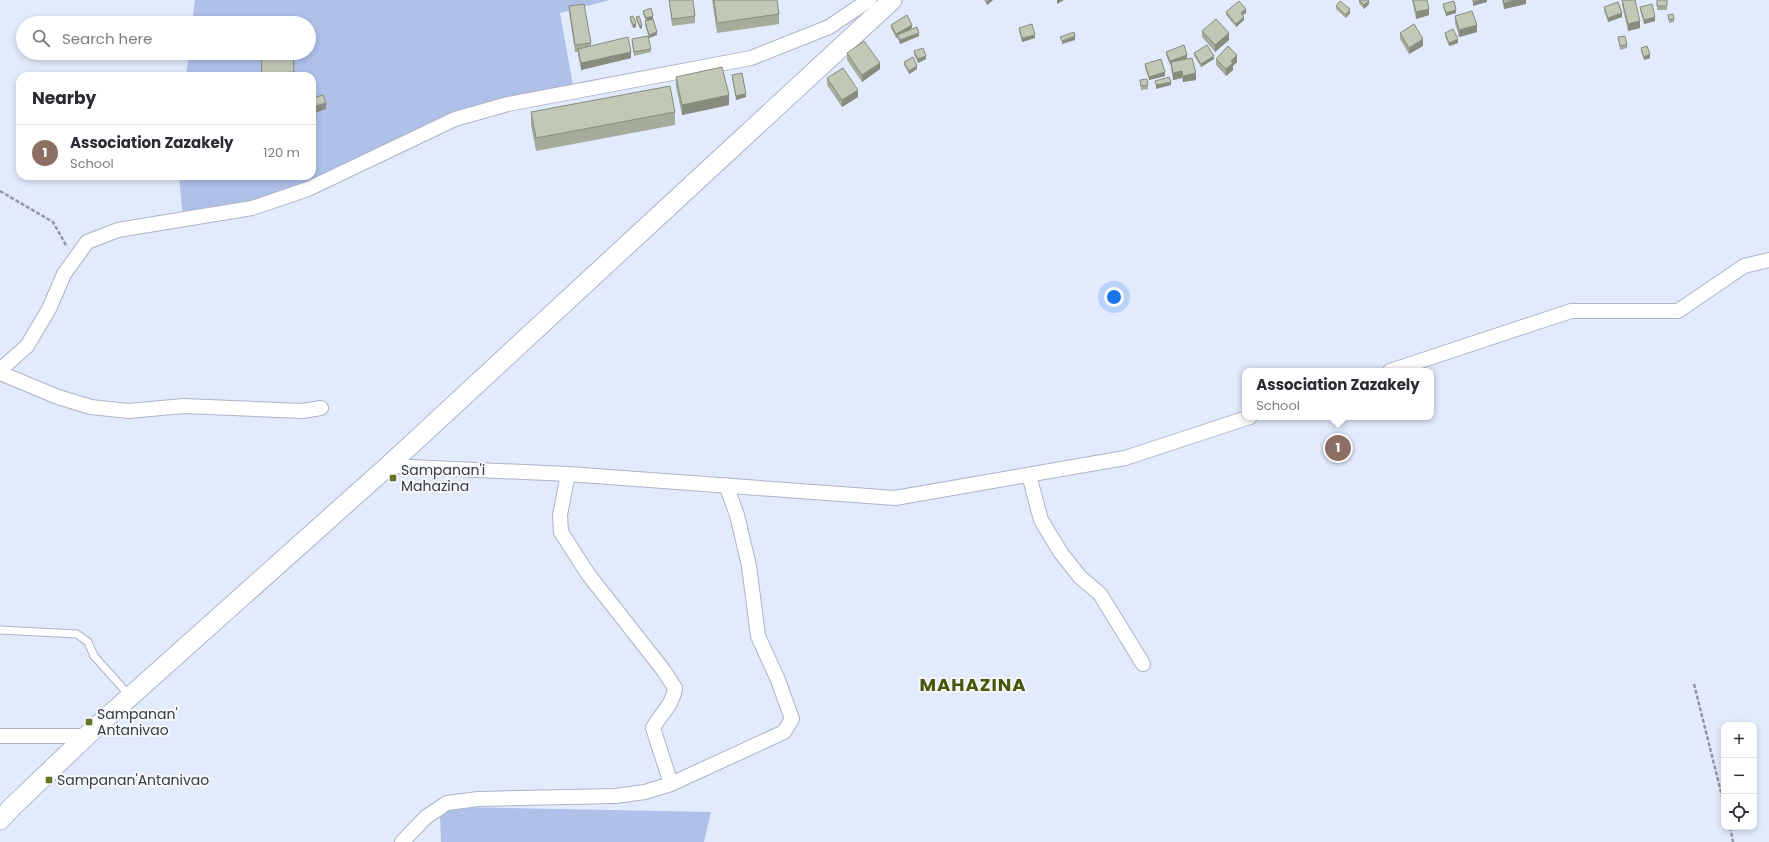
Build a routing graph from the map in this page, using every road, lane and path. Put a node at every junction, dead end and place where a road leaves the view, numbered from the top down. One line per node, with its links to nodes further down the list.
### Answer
1 (869, 0): 4 (street)
2 (892, 0): 11 (main road)
3 (0, 191): 4 (path)
4 (75, 259): 7 (street)
5 (1769, 260): 6 (street)
6 (1399, 368)
7 (0, 370)
8 (0, 373): 9 (street)
9 (321, 408)
10 (1242, 420): 13 (street)
11 (388, 466): 12 (street); 18 (main road)
12 (568, 474): 14 (street); 21 (street)
13 (1030, 475): 14 (street); 16 (street)
14 (726, 485): 21 (street)
15 (0, 630): 18 (lane)
16 (1143, 664)
17 (1694, 684): 22 (path)
18 (130, 696): 20 (main road)
19 (0, 736): 20 (street)
20 (86, 736): 23 (main road)
21 (671, 784): 25 (street)
22 (1722, 794)
23 (0, 820)
24 (1731, 830): 26 (path)
25 (402, 842)
26 (1733, 842)

